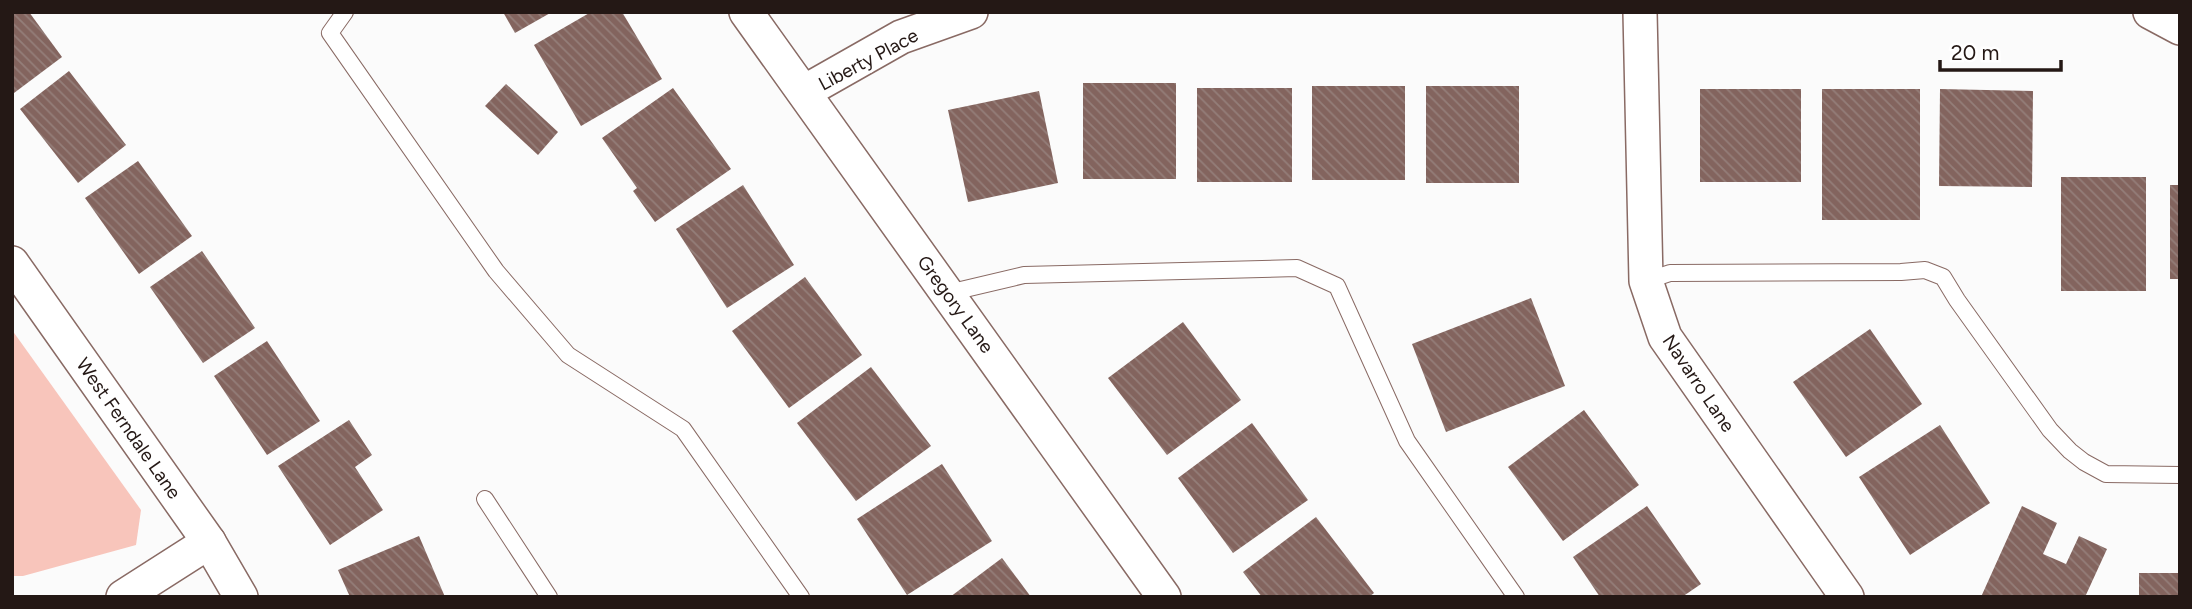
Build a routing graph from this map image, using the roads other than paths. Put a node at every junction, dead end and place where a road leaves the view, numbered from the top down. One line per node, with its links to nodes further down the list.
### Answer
1 (345, 12): 17 (lane)
2 (746, 12): 7 (street, Gregory Lane)
3 (971, 12): 7 (street, Liberty Place)
4 (1640, 12): 9 (street, Navarro Lane)
5 (2150, 12): 6 (street)
6 (2180, 28)
7 (804, 92): 10 (street, Gregory Lane)
8 (12, 263): 13 (street, West Ferndale Lane)
9 (1646, 281): 11 (lane); 20 (street, Navarro Lane)
10 (948, 293): 18 (street, Gregory Lane); 19 (lane)
11 (2180, 475)
12 (485, 499): 16 (lane)
13 (209, 542): 14 (street); 15 (street, West Ferndale Lane)
14 (123, 597)
15 (242, 597)
16 (549, 597)
17 (801, 597)
18 (1164, 597)
19 (1517, 597)
20 (1847, 597)

